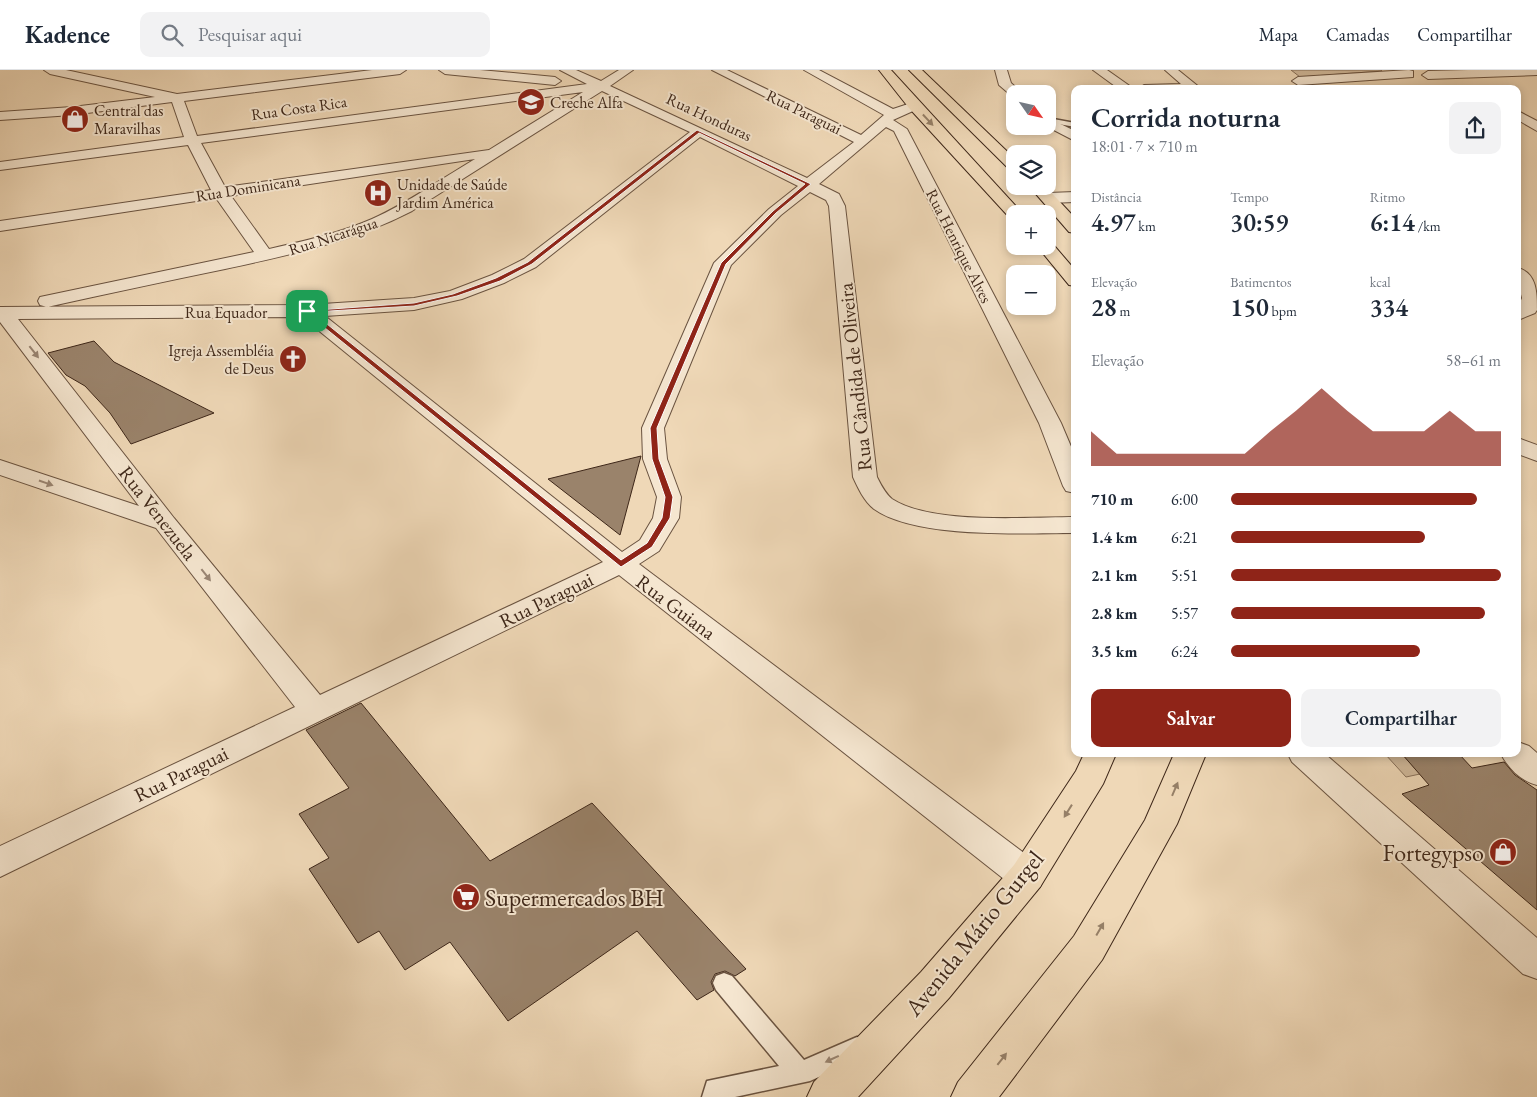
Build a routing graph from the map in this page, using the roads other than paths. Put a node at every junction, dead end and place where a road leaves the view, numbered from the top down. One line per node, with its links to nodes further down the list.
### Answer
1 (50, 70): 23 (street)
2 (400, 70): 23 (street)
3 (444, 70): 21 (street)
4 (566, 70): 21 (street, Rua Honduras)
5 (627, 70): 21 (street, Rua Nicarágua)
6 (718, 70): 35 (street, Rua Paraguai)
7 (810, 70): 27 (street, Rua Henrique Alves)
8 (885, 70): 24 (main road)
9 (915, 70): 37 (main road)
10 (1001, 70): 22 (street)
11 (1099, 70): 17 (street)
12 (1171, 70): 18 (street)
13 (1537, 71): 14 (street)
14 (1416, 73): 15 (street); 20 (street)
15 (1362, 77): 16 (street); 19 (street)
16 (1299, 82)
17 (1122, 85)
18 (1190, 85)
19 (1371, 85)
20 (1449, 85)
21 (602, 86): 32 (street, Rua Honduras); 34 (street, Rua Costa Rica); 36 (street, Rua Nicarágua)
22 (1006, 86)
23 (176, 98): 26 (street); 34 (street)
24 (914, 105): 27 (street, Rua Paraguai); 44 (main road, one-way to 44)
25 (1521, 108): 31 (street)
26 (0, 116)
27 (889, 118): 35 (street, Rua Paraguai); 57 (street, Rua Henrique Alves)
28 (1056, 122): 29 (lane)
29 (1071, 124)
30 (1056, 126): 33 (street)
31 (1537, 127)
32 (699, 131): 39 (street, Rua Honduras); 51 (street, Rua Equador)
33 (1071, 135)
34 (192, 140): 38 (street, Rua Costa Rica); 40 (street)
35 (863, 141): 39 (street, Rua Paraguai)
36 (496, 151): 40 (street, Rua Dominicana); 48 (street, Rua Nicarágua)
37 (1006, 158)
38 (1, 165)
39 (808, 184): 59 (street, Rua Cândida de Oliveira); 60 (street, Rua Paraguai)
40 (220, 192): 46 (street, Rua Dominicana); 48 (street)
41 (1045, 195): 43 (main road)
42 (1071, 197): 43 (street)
43 (1048, 198): 45 (main road)
44 (1007, 205)
45 (1071, 224)
46 (0, 226)
47 (1053, 255): 49 (main road)
48 (266, 256): 53 (street, Rua Nicarágua)
49 (1071, 276)
50 (1524, 279): 52 (street)
51 (307, 311): 53 (street, Rua Equador); 60 (street, Rua Guiana)
52 (1521, 312)
53 (2, 313): 58 (street, Rua Venezuela, one-way to 58)
54 (1521, 446): 55 (street)
55 (1537, 454)
56 (0, 468): 58 (street, one-way to 58)
57 (1071, 476)
58 (165, 523): 61 (street, Rua Venezuela, one-way to 61)
59 (1071, 525)
60 (621, 564): 61 (street, Rua Paraguai); 68 (street, Rua Guiana)
61 (326, 708): 67 (street, Rua Paraguai)
62 (1189, 757): 75 (main road, one-way to 62)
63 (1307, 757): 69 (street)
64 (1520, 757): 66 (street)
65 (1093, 761): 68 (main road, Avenida Mário Gurgel, one-way to 68)
66 (1537, 773)
67 (0, 862)
68 (1027, 876): 71 (main road, Avenida Mário Gurgel)
69 (1537, 962)
70 (724, 983): 72 (lane)
71 (892, 1031): 72 (lane, one-way to 72); 74 (main road, Avenida Mário Gurgel)
72 (799, 1072): 73 (lane)
73 (714, 1097)
74 (829, 1097)
75 (973, 1097)

